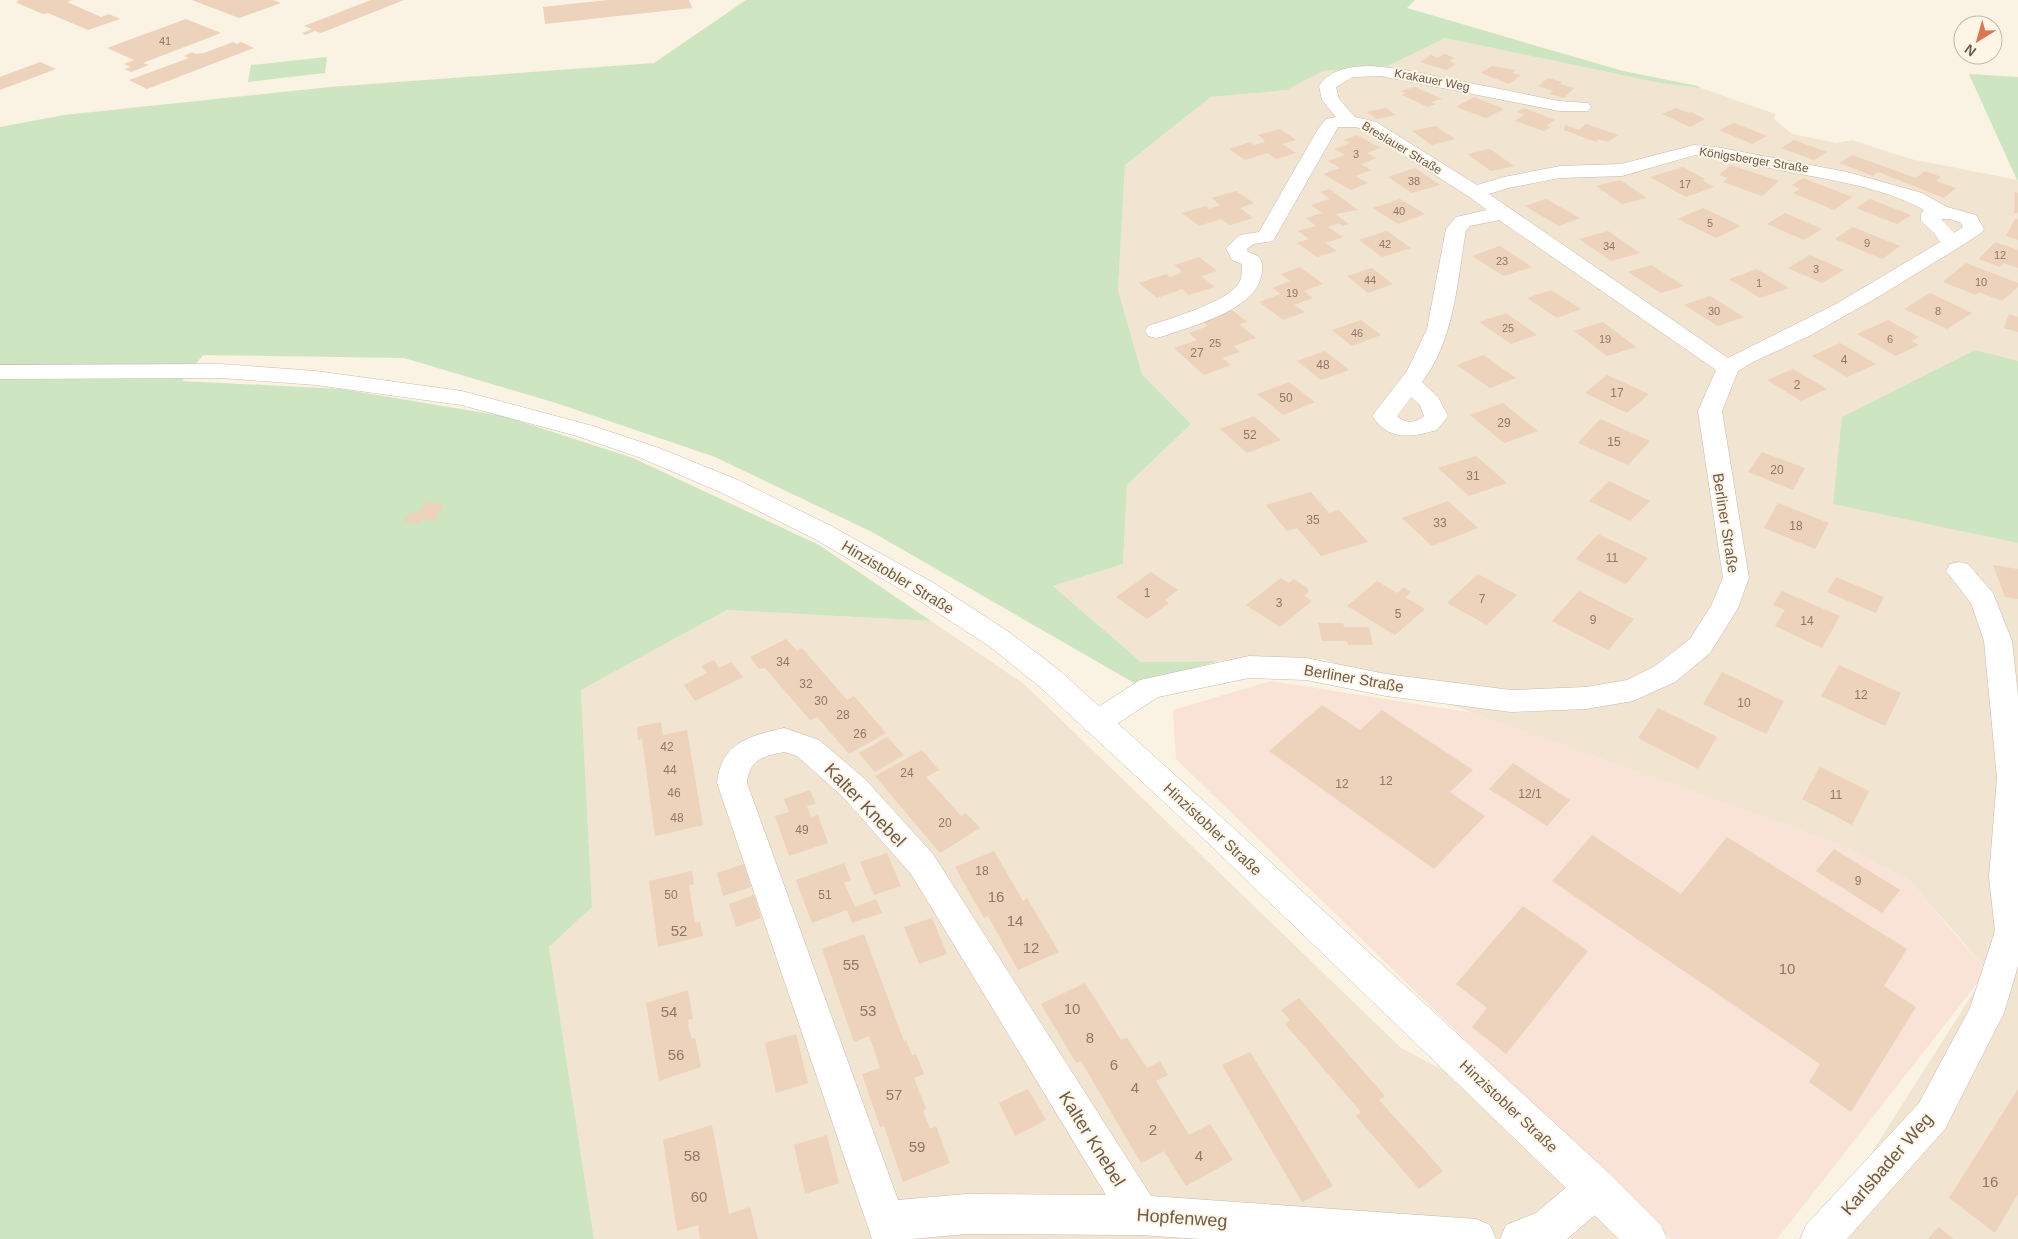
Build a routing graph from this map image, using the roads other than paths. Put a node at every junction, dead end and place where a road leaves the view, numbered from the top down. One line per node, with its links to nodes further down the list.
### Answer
1 (1582, 108): 2 (street, Krakauer Weg)
2 (1348, 121): 3 (street, Breslauer Straße); 7 (street, Breslauer Straße)
3 (1475, 192): 4 (street, Königsberger Straße); 5 (street, Breslauer Straße)
4 (1942, 212): 6 (street); 6 (street, Königsberger Straße)
5 (1502, 213): 8 (street); 10 (street)
6 (1951, 244): 8 (street, Königsberger Straße)
7 (1156, 331)
8 (1728, 368): 12 (street, Berliner Straße)
9 (0, 372): 12 (street, Hinzistobler Straße)
10 (1410, 382)
11 (1959, 572): 19 (street, Karlsbader Weg)
12 (1096, 723): 13 (street, Hinzistobler Straße)
13 (1596, 1188): 17 (street); 18 (street, Hinzistobler Straße)
14 (1140, 1215): 15 (street, Hopfenweg); 15 (street, Kalter Knebel); 16 (street, Hopfenweg)
15 (890, 1230)
16 (1476, 1239)
17 (1520, 1239)
18 (1647, 1239)
19 (1820, 1239)

